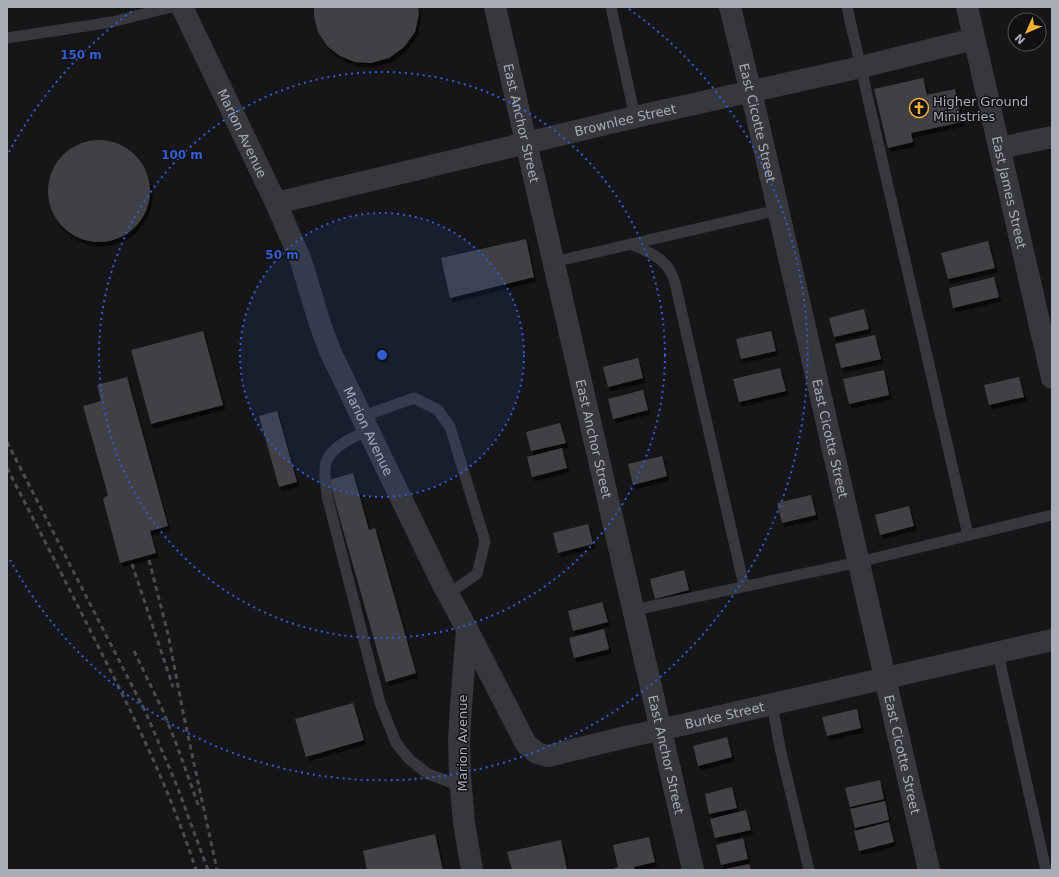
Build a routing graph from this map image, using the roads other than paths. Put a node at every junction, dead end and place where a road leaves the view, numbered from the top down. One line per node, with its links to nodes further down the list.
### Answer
1 (170, 7): 8 (lane)
2 (182, 7): 16 (street, Marion Avenue)
3 (495, 7): 14 (street, East Anchor Street)
4 (611, 7): 12 (lane)
5 (730, 7): 11 (street, East Cicotte Street)
6 (847, 7): 10 (lane)
7 (967, 7): 9 (street, East James Street)
8 (7, 38)
9 (974, 39): 10 (street, Brownlee Street); 15 (street, East James Street)
10 (861, 67): 11 (street, Brownlee Street); 23 (lane)
11 (751, 91): 12 (street, Brownlee Street); 17 (street, East Cicotte Street)
12 (635, 117): 14 (street, Brownlee Street)
13 (1052, 137): 15 (street)
14 (526, 143): 16 (street, Brownlee Street); 19 (street, East Anchor Street)
15 (1000, 148): 20 (street, East James Street)
16 (276, 203): 21 (street, Marion Avenue)
17 (778, 210): 18 (lane); 24 (street, East Cicotte Street)
18 (630, 244): 19 (lane); 25 (lane)
19 (554, 262): 27 (street, East Anchor Street)
20 (1052, 378)
21 (365, 423): 26 (street, Marion Avenue); 26 (lane); 34 (lane)
22 (1052, 515): 23 (lane)
23 (968, 535): 24 (lane)
24 (859, 562): 25 (lane); 31 (street, East Cicotte Street)
25 (744, 586): 27 (lane)
26 (448, 594): 28 (street, Marion Avenue)
27 (634, 610): 33 (street, East Anchor Street)
28 (467, 629): 33 (street, Burke Street); 34 (street, Marion Avenue)
29 (1052, 640): 30 (street, Burke Street)
30 (998, 653): 31 (street, Burke Street); 39 (lane)
31 (885, 678): 32 (street, Burke Street); 38 (street, East Cicotte Street)
32 (772, 704): 33 (street, Burke Street); 37 (lane)
33 (661, 730): 36 (street, East Anchor Street)
34 (461, 786): 35 (street, Marion Avenue)
35 (472, 870)
36 (694, 870)
37 (809, 870)
38 (929, 870)
39 (1046, 870)

